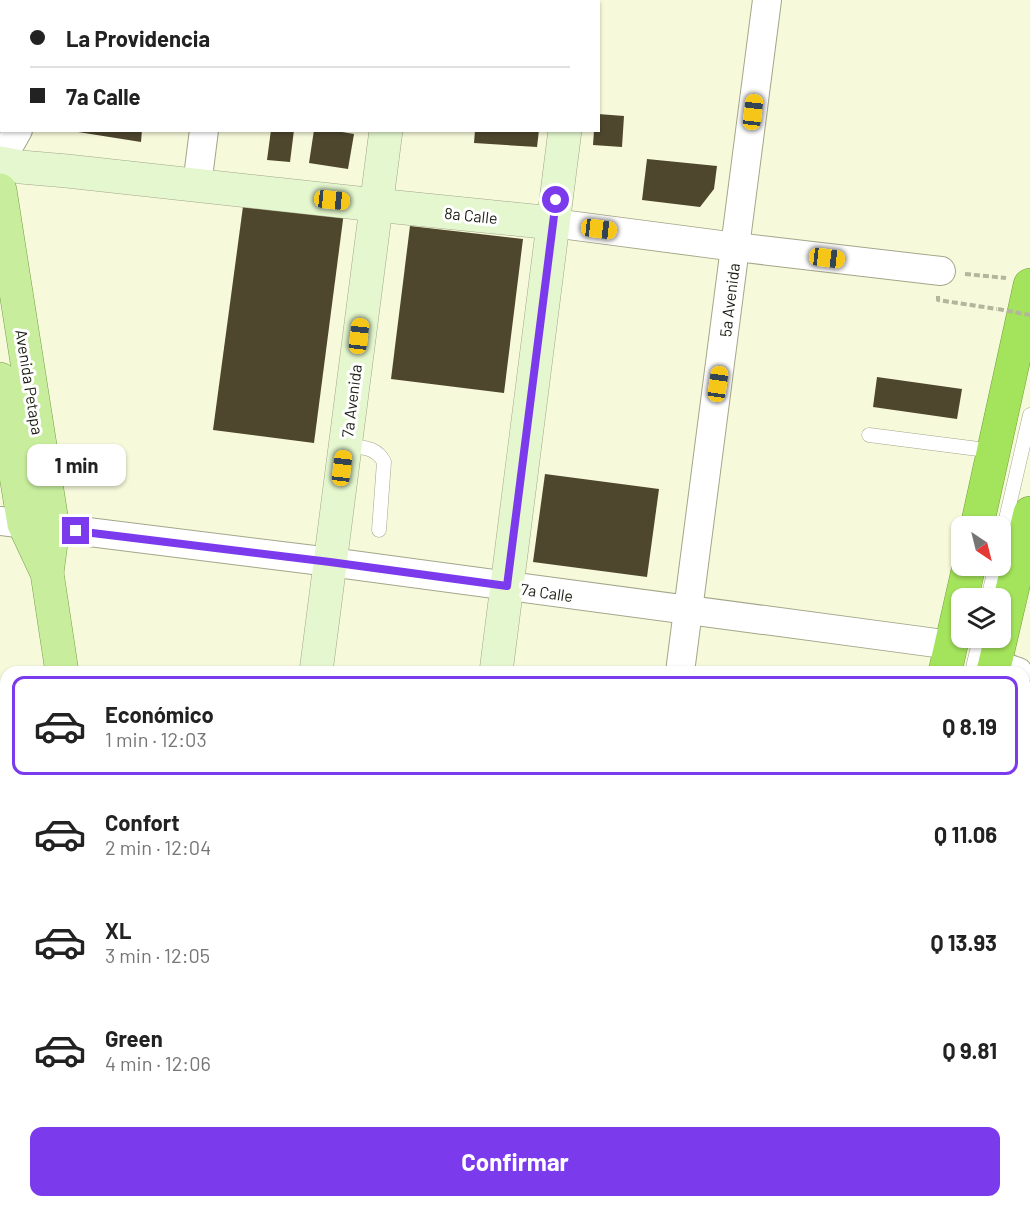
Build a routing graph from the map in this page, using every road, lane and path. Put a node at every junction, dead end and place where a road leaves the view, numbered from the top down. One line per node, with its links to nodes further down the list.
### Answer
1 (767, 0): 12 (street, 5a Avenida)
2 (17, 132): 6 (street)
3 (204, 132): 8 (street)
4 (386, 132): 10 (street, 7a Avenida)
5 (565, 132): 11 (street)
6 (0, 157)
7 (0, 163): 8 (street, 8a Calle)
8 (197, 185): 10 (street, 8a Calle)
9 (0, 190): 24 (main road, Avenida Petapa)
10 (376, 205): 11 (street, 8a Calle); 20 (street, 7a Avenida)
11 (553, 223): 12 (street, 8a Calle); 30 (street)
12 (736, 248): 13 (street, 8a Calle); 31 (street, 5a Avenida)
13 (941, 271): 14 (path)
14 (1019, 282): 21 (highway)
15 (938, 300): 16 (path, bridge)
16 (1030, 315)
17 (0, 379): 24 (main road, Avenida Petapa)
18 (1030, 415): 27 (lane)
19 (869, 435): 21 (lane)
20 (345, 445): 25 (lane); 26 (street, 7a Avenida)
21 (994, 451): 22 (highway)
22 (979, 516)
23 (1030, 517): 27 (highway)
24 (26, 524): 26 (street, 7a Calle); 33 (main road, Avenida Petapa)
25 (379, 530)
26 (330, 562): 30 (street, 7a Calle); 34 (street, 7a Avenida)
27 (1011, 563)
28 (971, 576): 32 (highway)
29 (1008, 576): 32 (highway)
30 (507, 586): 31 (street, 7a Calle); 35 (street)
31 (688, 610): 32 (street, 7a Calle); 36 (street, 5a Avenida)
32 (985, 663)
33 (61, 666)
34 (317, 666)
35 (497, 666)
36 (681, 666)

